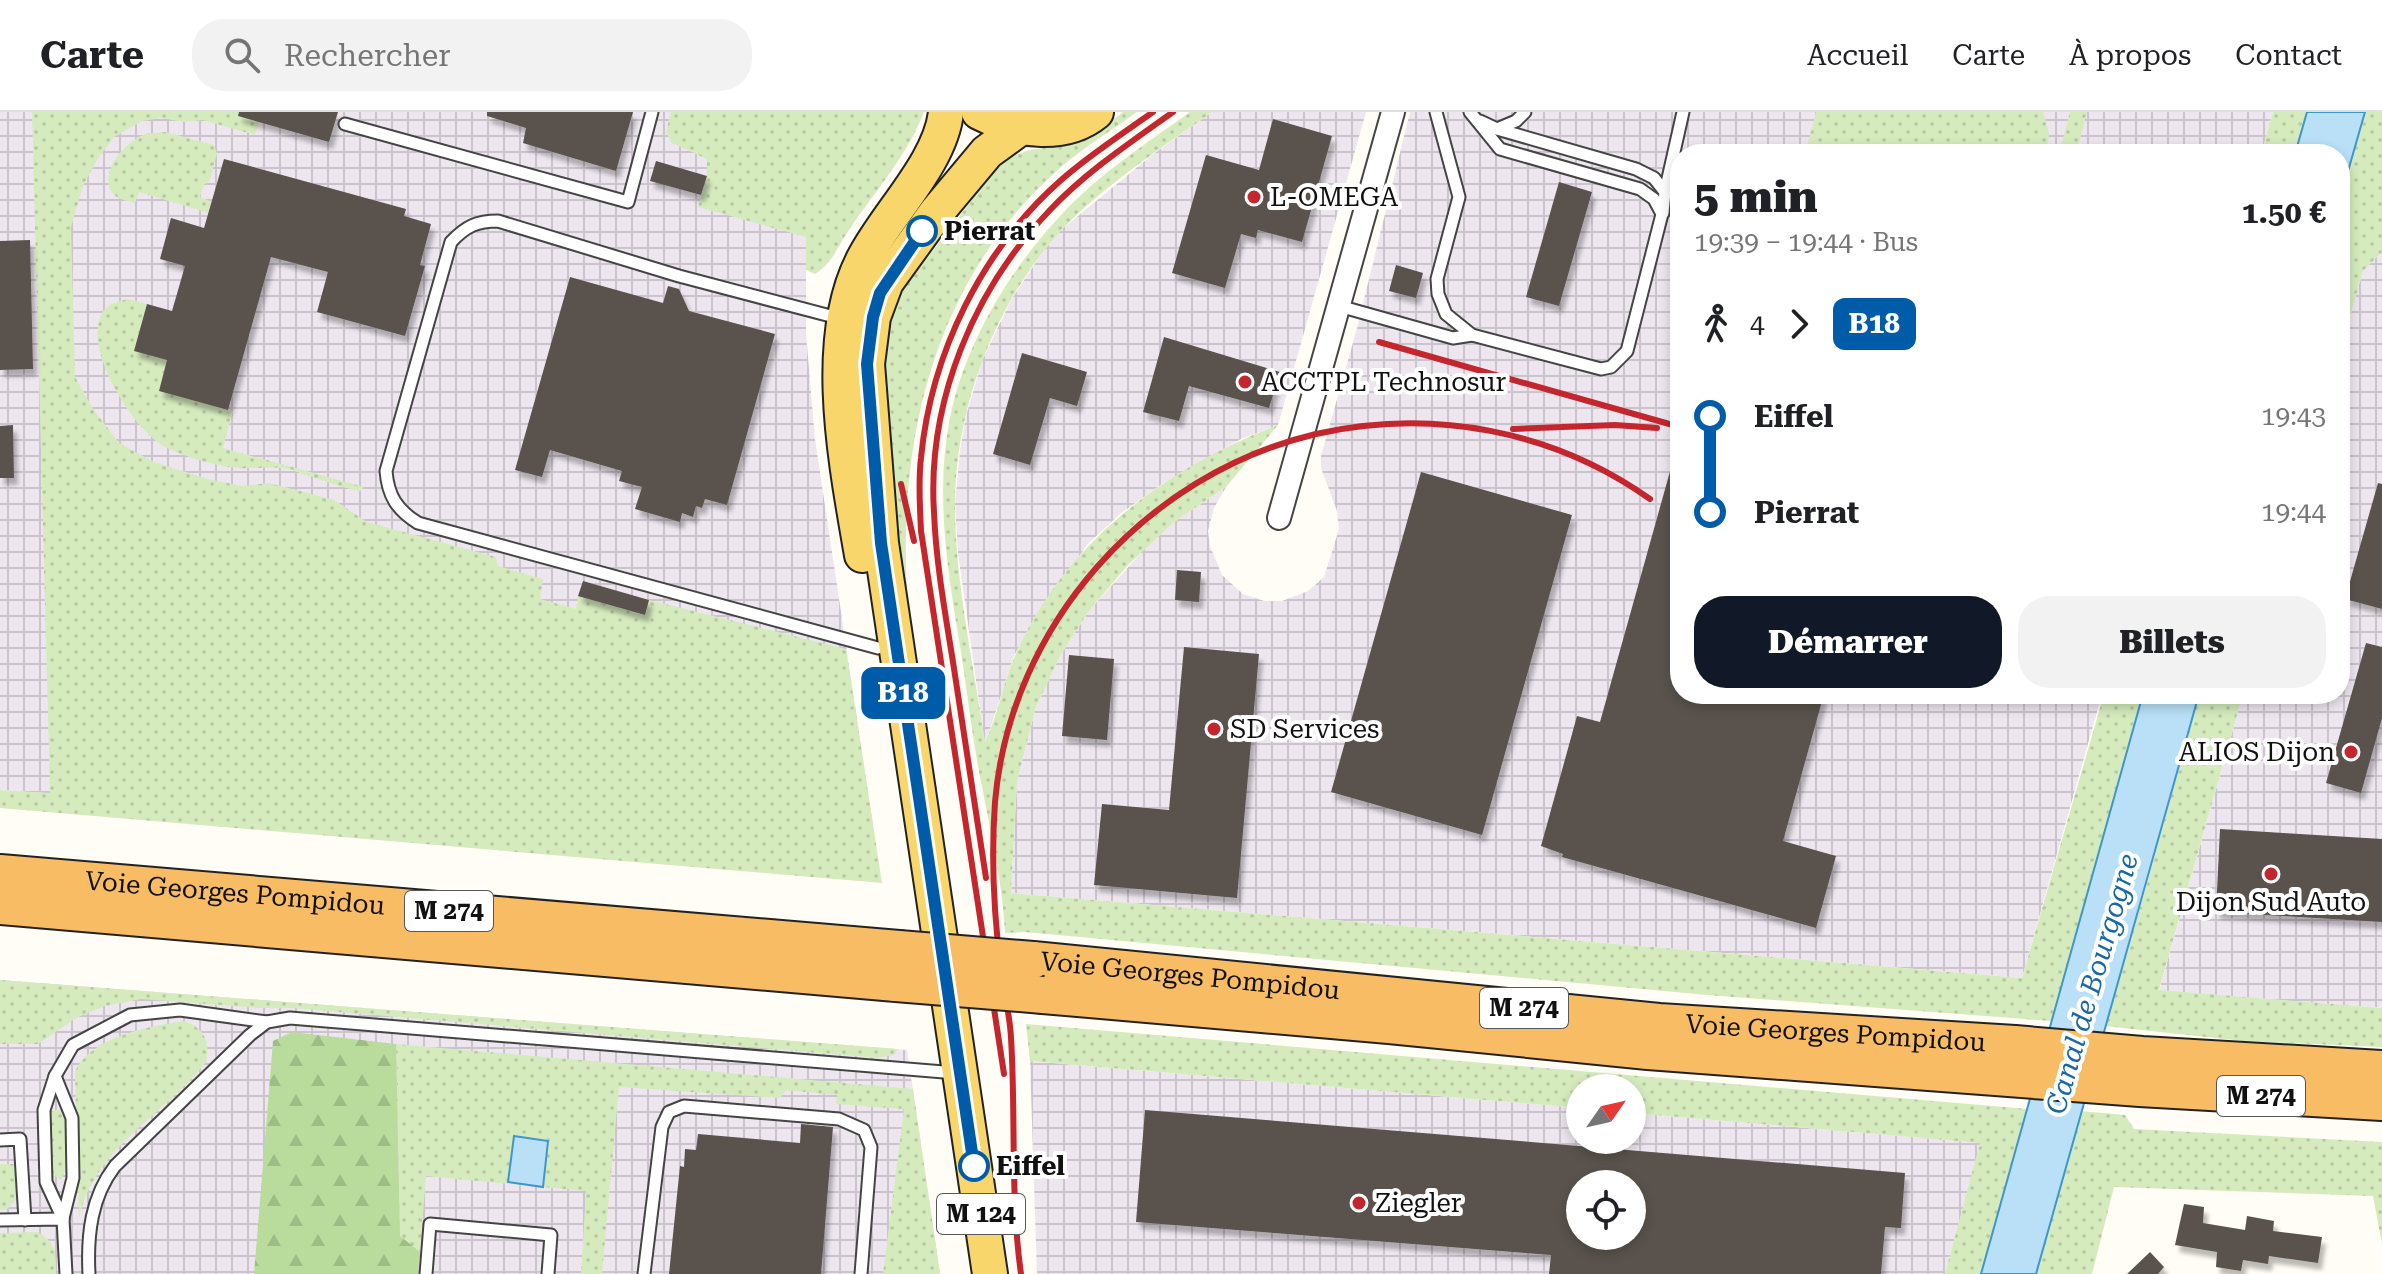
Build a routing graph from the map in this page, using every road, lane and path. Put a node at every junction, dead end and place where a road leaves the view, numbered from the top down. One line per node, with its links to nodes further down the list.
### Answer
1 (652, 112): 10 (lane)
2 (946, 112): 17 (main road, M 124)
3 (979, 112): 11 (main road)
4 (1096, 112): 11 (main road)
5 (1393, 112): 18 (street)
6 (1436, 112): 19 (lane)
7 (1525, 112): 12 (lane)
8 (1683, 112): 13 (lane)
9 (1473, 116): 12 (lane); 16 (lane)
10 (345, 124)
11 (1020, 128): 17 (main road, M 124)
12 (1497, 129): 15 (lane)
13 (1676, 144)
14 (1670, 170): 15 (lane)
15 (1665, 192): 16 (lane)
16 (1662, 214): 19 (lane)
17 (862, 306): 20 (lane); 20 (main road, M 124); 22 (main road, M 124); 22 (lane)
18 (1339, 306): 19 (lane); 21 (street)
19 (1472, 335)
20 (867, 364): 28 (main road, M 124)
21 (1279, 518)
22 (878, 648): 28 (main road, M 124)
23 (0, 873): 25 (highway, Voie Georges Pompidou / M 274)
24 (0, 906): 25 (highway, Voie Georges Pompidou / M 274)
25 (898, 966): 29 (highway, Voie Georges Pompidou / M 274, bridge); 29 (highway, Voie Georges Pompidou / M 274, bridge)
26 (267, 1022): 28 (lane); 30 (lane); 37 (lane)
27 (2382, 1069): 29 (highway, Voie Georges Pompidou / M 274)
28 (951, 1072): 42 (main road, M 124); 43 (main road, M 124)
29 (2141, 1072): 31 (highway, Voie Georges Pompidou / M 274)
30 (55, 1076): 33 (lane); 33 (lane)
31 (2382, 1102)
32 (0, 1140): 35 (lane)
33 (63, 1219): 35 (lane); 36 (lane)
34 (0, 1220): 35 (lane)
35 (25, 1220)
36 (66, 1274)
37 (89, 1274)
38 (426, 1274): 39 (lane)
39 (548, 1274)
40 (644, 1274): 41 (lane)
41 (861, 1274)
42 (972, 1274)
43 (990, 1274)

